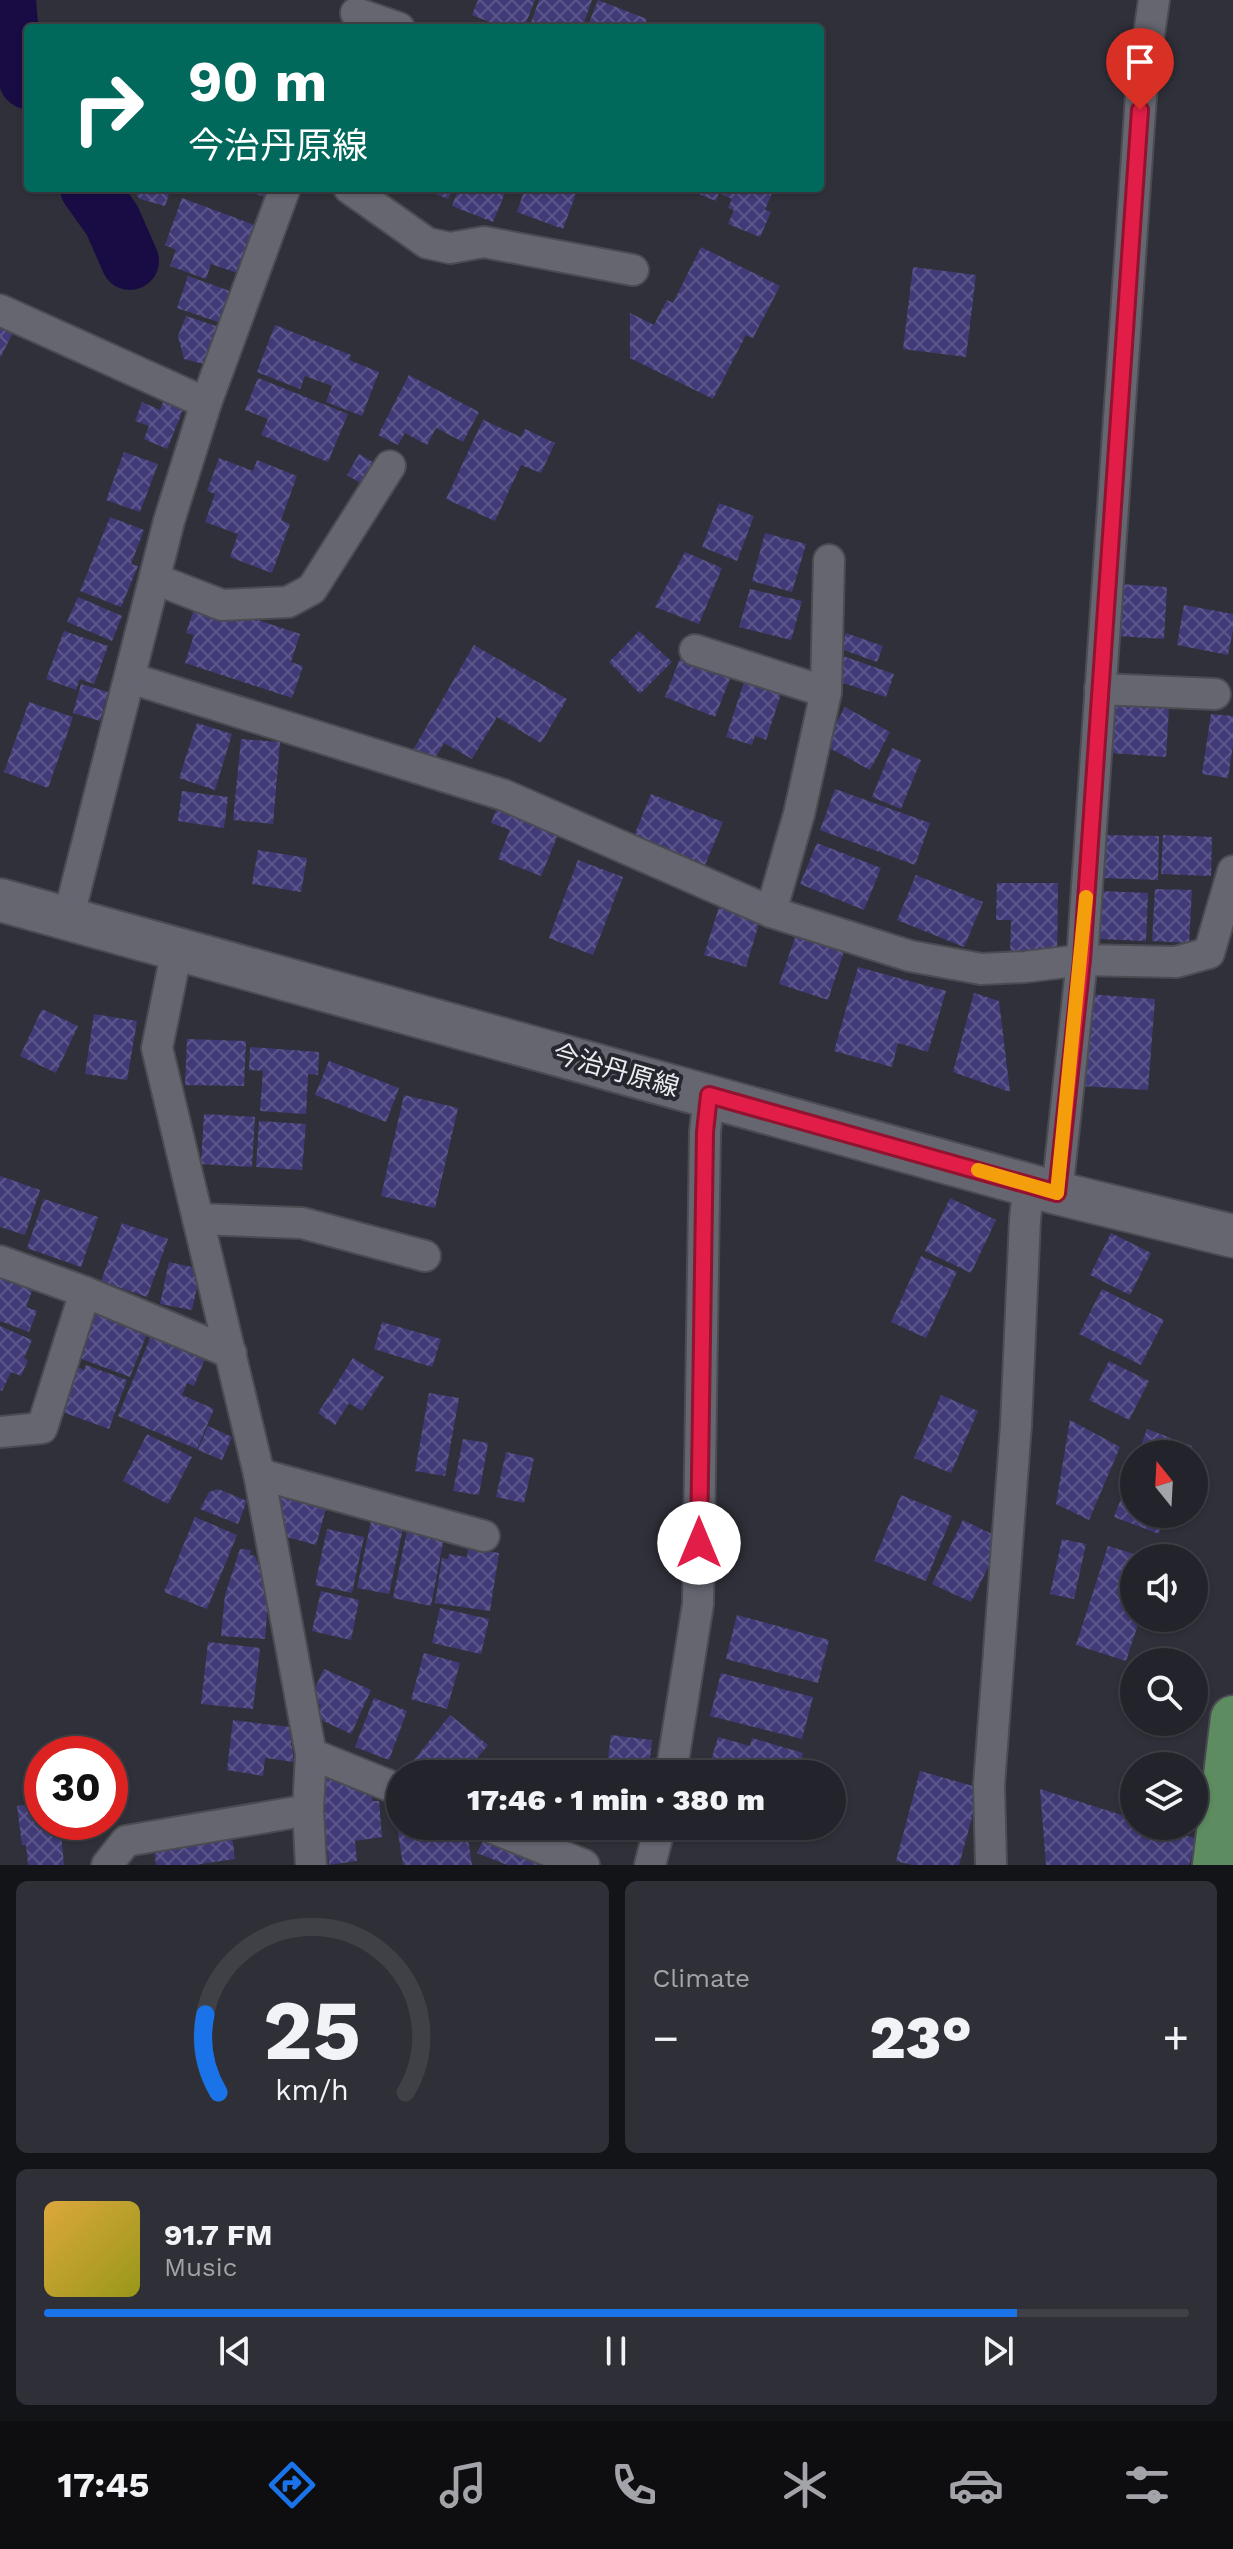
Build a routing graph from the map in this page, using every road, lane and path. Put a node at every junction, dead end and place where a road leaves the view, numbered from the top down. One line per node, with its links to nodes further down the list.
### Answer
1 (1154, 0): 14 (street)
2 (356, 14): 3 (street)
3 (387, 24)
4 (284, 192): 8 (street)
5 (355, 192): 6 (street)
6 (633, 270)
7 (0, 310): 8 (street)
8 (206, 403): 11 (street)
9 (390, 466): 11 (street)
10 (829, 560): 15 (street)
11 (155, 579): 13 (street)
12 (695, 650): 15 (street)
13 (130, 678): 19 (street); 20 (street)
14 (1100, 689): 16 (street); 22 (street)
15 (826, 692): 19 (street)
16 (1215, 694)
17 (1233, 871): 22 (street)
18 (0, 900): 20 (main road, 今治丹原線)
19 (771, 912): 22 (street)
20 (68, 919): 21 (main road, 今治丹原線)
21 (177, 949): 23 (main road, 今治丹原線); 25 (street)
22 (1082, 960): 24 (street)
23 (709, 1095): 24 (main road, 今治丹原線); 36 (street)
24 (1043, 1189): 26 (main road, 今治丹原線); 46 (street)
25 (198, 1219): 27 (street); 30 (street)
26 (1233, 1236)
27 (425, 1256)
28 (0, 1261): 29 (street)
29 (85, 1292): 30 (street); 31 (street)
30 (231, 1353): 32 (street)
31 (0, 1432)
32 (259, 1474): 33 (street); 35 (street)
33 (484, 1536)
34 (1233, 1718): 47 (highway)
35 (311, 1754): 37 (street); 38 (street)
36 (673, 1760)
37 (386, 1784)
38 (308, 1810): 42 (street); 43 (street)
39 (512, 1840): 41 (street)
40 (656, 1840): 45 (street)
41 (539, 1856): 44 (street)
42 (107, 1865)
43 (311, 1865)
44 (584, 1865)
45 (650, 1865)
46 (991, 1865)
47 (1215, 1865)

